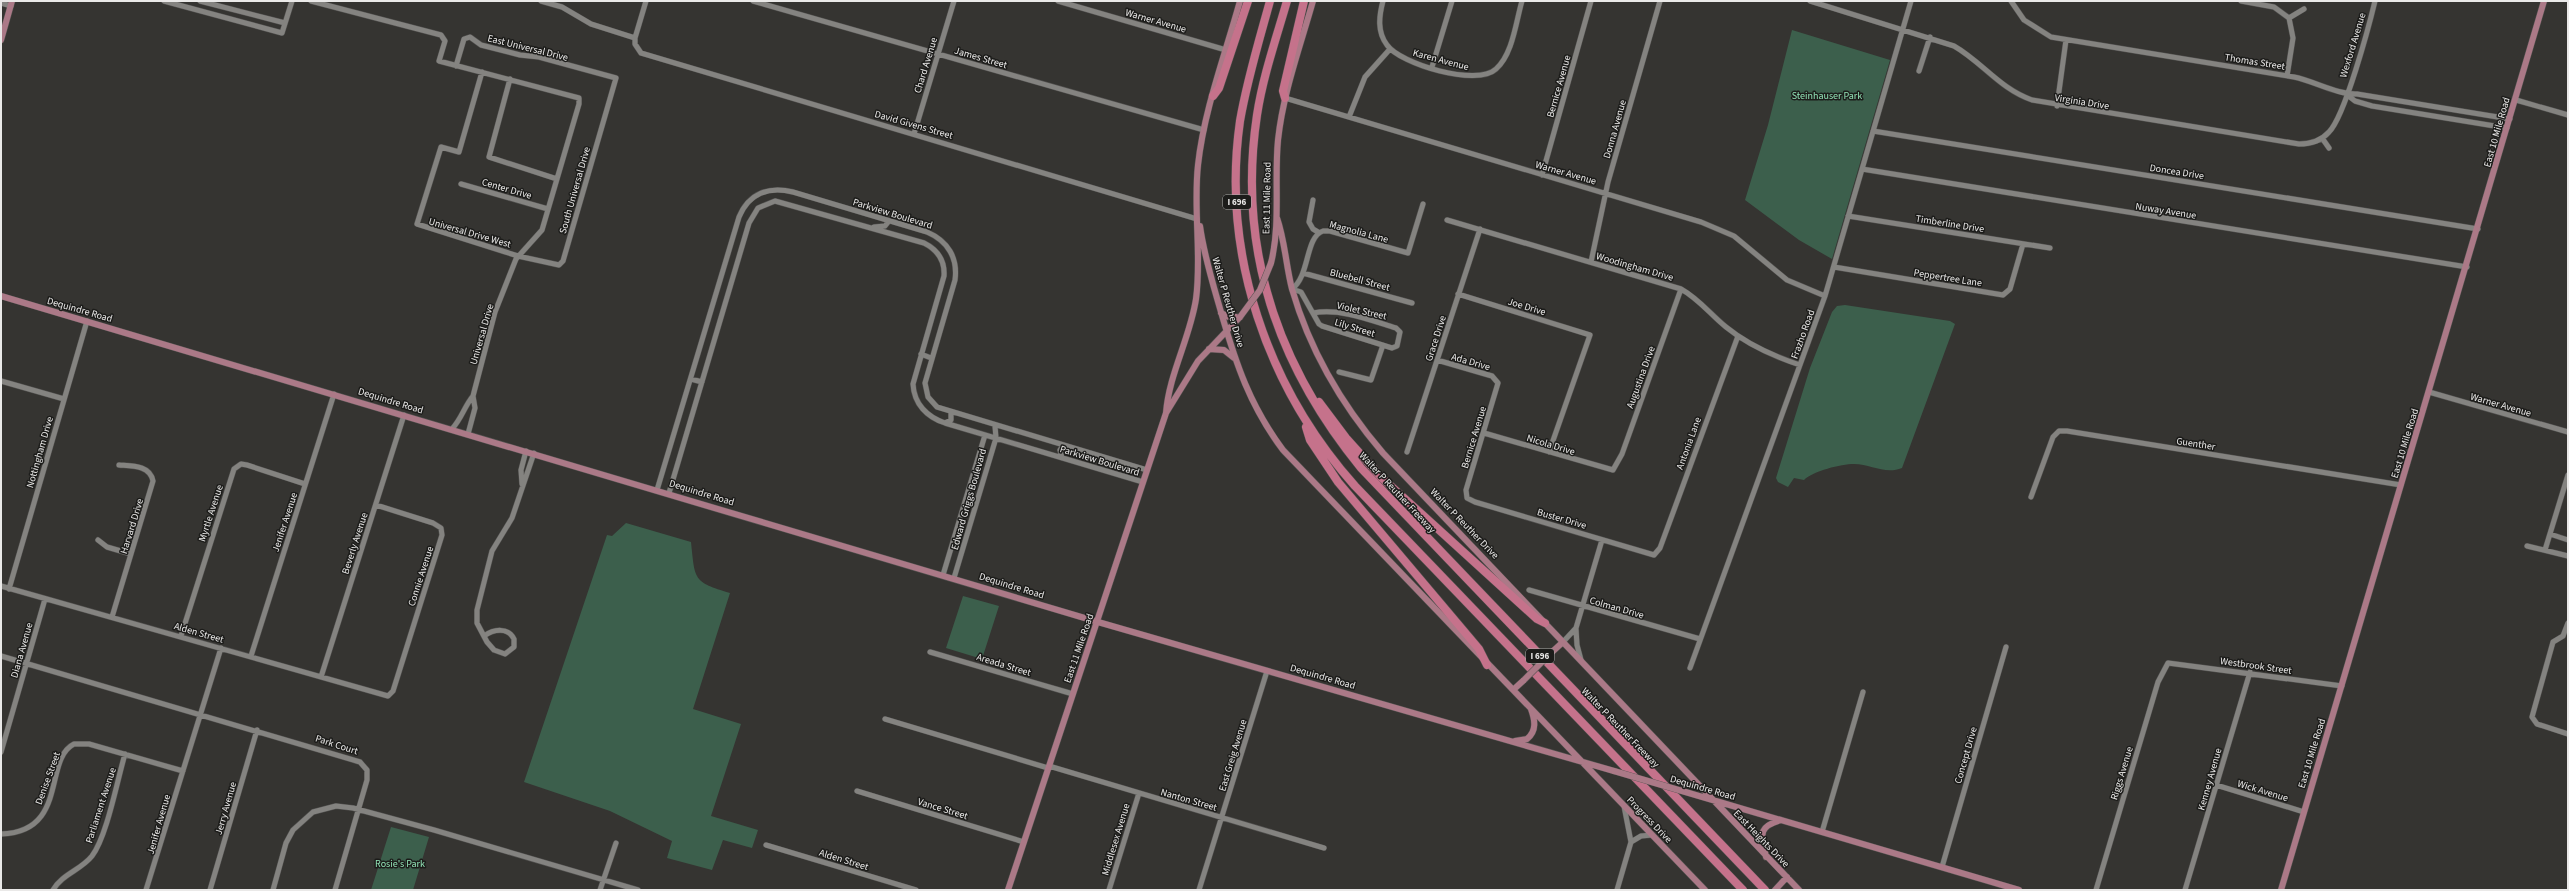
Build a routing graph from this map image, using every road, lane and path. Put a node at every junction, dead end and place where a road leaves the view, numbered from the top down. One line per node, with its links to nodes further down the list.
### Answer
1 (164, 1): 29 (street)
2 (200, 1): 30 (street)
3 (292, 1): 34 (street)
4 (311, 1): 43 (street, Universal Drive)
5 (541, 1): 37 (street)
6 (646, 1): 37 (street)
7 (753, 1): 42 (street, James Street)
8 (954, 1): 42 (street, Chard Avenue)
9 (1058, 1): 41 (street, Warner Avenue)
10 (1240, 1): 41 (main road, East 11 Mile Road)
11 (1248, 1): 51 (highway)
12 (1270, 1): 136 (highway, I 696)
13 (1287, 1): 125 (highway, Walter P Reuther Freeway / I 696)
14 (1304, 1): 52 (highway)
15 (1313, 1): 52 (main road, East 11 Mile Road)
16 (1383, 1): 40 (street)
17 (1452, 1): 44 (street)
18 (1522, 1): 44 (street, Karen Avenue)
19 (1591, 1): 69 (street, Bernice Avenue)
20 (1660, 1): 73 (street, Donna Avenue)
21 (1810, 1): 35 (street, Virginia Drive)
22 (1912, 1): 35 (street, Frazho Road)
23 (2011, 1): 39 (street, Thomas Street)
24 (2241, 1): 33 (street)
25 (2375, 1): 50 (street, Wexford Avenue)
26 (2544, 1): 53 (main road, East 10 Mile Road)
27 (1, 3): 28 (street)
28 (11, 3): 38 (main road)
29 (177, 3): 32 (street)
30 (223, 7): 32 (street); 34 (street)
31 (2304, 9): 33 (street)
32 (221, 16): 34 (street)
33 (2289, 18): 47 (street)
34 (283, 29)
35 (1904, 30): 36 (street, Virginia Drive); 64 (street, Frazho Road)
36 (1930, 37): 45 (street); 55 (street, Virginia Drive)
37 (635, 38): 65 (street, David Givens Street)
38 (1, 40)
39 (2066, 40): 47 (street, Thomas Street); 55 (street)
40 (1390, 49): 44 (street, Karen Avenue); 59 (street)
41 (1226, 50): 51 (main road, East 11 Mile Road)
42 (938, 55): 63 (street, James Street); 65 (street, Chard Avenue)
43 (456, 66): 46 (street, Universal Drive); 48 (street, East Universal Drive)
44 (1432, 67)
45 (1919, 70)
46 (482, 72): 49 (street, Universal Drive); 93 (street, Universal Drive West)
47 (2287, 76): 50 (street, Thomas Street)
48 (616, 78): 93 (street, South Universal Drive)
49 (510, 79): 70 (street); 70 (street, Universal Drive)
50 (2346, 94): 54 (street, Thomas Street); 57 (street); 66 (street)
51 (1213, 96): 63 (main road, East 11 Mile Road)
52 (1285, 98): 59 (street, Warner Avenue); 80 (main road, East 11 Mile Road)
53 (2516, 100): 58 (street); 61 (main road, East 10 Mile Road)
54 (2418, 104): 56 (street, Thomas Street); 57 (street)
55 (2057, 106): 66 (street, Virginia Drive)
56 (2446, 108): 60 (street); 61 (street, Thomas Street)
57 (2416, 113): 60 (street)
58 (2568, 115)
59 (1349, 117): 69 (street, Warner Avenue)
60 (2445, 118): 62 (street)
61 (2510, 119): 62 (main road, East 10 Mile Road)
62 (2507, 128): 88 (main road, East 10 Mile Road)
63 (1204, 130): 81 (main road, East 11 Mile Road)
64 (1873, 131): 68 (street, Frazho Road); 88 (street, Doncea Drive)
65 (914, 134): 81 (street, David Givens Street)
66 (2322, 138): 67 (street)
67 (2329, 148)
68 (1862, 169): 79 (street, Frazho Road); 96 (street, Nuway Avenue)
69 (1542, 175): 73 (street, Warner Avenue)
70 (557, 179): 77 (street, Universal Drive)
71 (461, 184): 77 (street, Center Drive)
72 (793, 192): 75 (street); 78 (street, Parkview Boulevard); 100 (street, Parkview Boulevard)
73 (1606, 193): 94 (street, Donna Avenue); 105 (street, Warner Avenue)
74 (1313, 200): 89 (street)
75 (790, 203): 84 (street, Parkview Boulevard); 104 (street, Parkview Boulevard)
76 (1422, 204): 89 (street, Magnolia Lane)
77 (548, 209): 93 (street, Universal Drive)
78 (854, 211): 83 (street, Parkview Boulevard); 84 (street)
79 (1848, 216): 91 (street, Timberline Drive); 95 (street, Frazho Road)
80 (1277, 218): 98 (main road, Walter P Reuther Drive); 110 (main road, East 11 Mile Road, bridge)
81 (1197, 219): 108 (main road, Walter P Reuther Drive); 133 (main road, East 11 Mile Road)
82 (1447, 220): 87 (street, Woodingham Drive)
83 (889, 221): 85 (street); 86 (street, Parkview Boulevard)
84 (851, 222): 85 (street, Parkview Boulevard)
85 (870, 227): 90 (street, Parkview Boulevard)
86 (915, 229): 90 (street); 106 (street, Parkview Boulevard)
87 (1480, 229): 94 (street, Woodingham Drive); 102 (street, Grace Drive)
88 (2478, 229): 96 (main road, East 10 Mile Road)
89 (1318, 232): 97 (street, Magnolia Lane)
90 (911, 239): 101 (street, Parkview Boulevard)
91 (2023, 244): 92 (street, Timberline Drive); 95 (street, Peppertree Lane)
92 (2050, 248)
93 (518, 256): 130 (street, Universal Drive)
94 (1591, 262): 99 (street, Woodingham Drive)
95 (1834, 267): 105 (street, Frazho Road)
96 (2467, 267): 128 (main road, East 10 Mile Road)
97 (1303, 273): 98 (street, Magnolia Lane); 107 (street, Bluebell Street)
98 (1292, 289): 109 (street); 186 (main road, Walter P Reuther Drive)
99 (1681, 289): 113 (street, Woodingham Drive); 156 (street, Augustina Drive)
100 (716, 292): 104 (street); 123 (street, Parkview Boulevard)
101 (939, 294): 106 (street); 117 (street, Parkview Boulevard)
102 (1458, 294): 120 (street, Grace Drive); 150 (street, Joe Drive)
103 (1, 296): 111 (main road, Dequindre Road)
104 (727, 296): 126 (street, Parkview Boulevard)
105 (1825, 296): 121 (street, Frazho Road)
106 (950, 297): 118 (street, Parkview Boulevard)
107 (1412, 303)
108 (1221, 312): 110 (main road); 112 (main road, Walter P Reuther Drive)
109 (1314, 313): 114 (street, Lily Street); 115 (street, Violet Street)
110 (1240, 318): 112 (main road, East 11 Mile Road)
111 (87, 321): 129 (main road, Dequindre Road); 131 (street, Nottingham Drive)
112 (1226, 331): 116 (main road, East 11 Mile Road); 119 (main road, Walter P Reuther Drive)
113 (1738, 336): 121 (street, Woodingham Drive); 174 (street, Antonia Lane)
114 (1383, 345): 115 (street, Lily Street); 122 (street)
115 (1397, 346)
116 (1209, 349): 119 (main road); 133 (main road, East 11 Mile Road)
117 (921, 354): 118 (street); 137 (street, Parkview Boulevard)
118 (931, 358): 132 (street, Parkview Boulevard)
119 (1235, 359): 201 (main road, Walter P Reuther Drive)
120 (1437, 360): 127 (street, Ada Drive); 149 (street, Grace Drive)
121 (1800, 365): 191 (street, Frazho Road)
122 (1339, 372)
123 (691, 378): 126 (street); 162 (street, Parkview Boulevard)
124 (1, 381): 131 (street)
125 (1301, 381): 186 (highway); 258 (highway, Walter P Reuther Freeway / I 696)
126 (702, 382): 163 (street, Parkview Boulevard)
127 (1498, 383): 142 (street, Bernice Avenue)
128 (2429, 392): 141 (street, Warner Avenue); 160 (main road, East 10 Mile Road)
129 (334, 394): 134 (main road, Dequindre Road); 159 (street, Jenifer Avenue)
130 (473, 396): 140 (street, Universal Drive); 143 (street, Universal Drive)
131 (64, 399): 179 (street, Nottingham Drive)
132 (951, 413): 135 (street, Parkview Boulevard); 137 (street)
133 (1166, 413): 155 (main road, East 11 Mile Road)
134 (404, 415): 140 (main road, Dequindre Road); 166 (street, Beverly Avenue)
135 (967, 417): 138 (street, Parkview Boulevard); 139 (street)
136 (1302, 417): 201 (highway); 257 (highway, I 696)
137 (945, 423): 139 (street, Parkview Boulevard)
138 (995, 426): 145 (street, Edward Griggs Boulevard); 146 (street, Parkview Boulevard)
139 (963, 428): 144 (street, Parkview Boulevard)
140 (452, 429): 143 (main road, Dequindre Road)
141 (2568, 432)
142 (1484, 433): 150 (street, Nicola Drive); 164 (street, Bernice Avenue)
143 (468, 434): 147 (main road, Dequindre Road)
144 (985, 435): 145 (street, Parkview Boulevard); 176 (street, Edward Griggs Boulevard)
145 (996, 438): 152 (street, Parkview Boulevard); 177 (street, Edward Griggs Boulevard)
146 (1063, 446): 148 (street, Parkview Boulevard); 152 (street)
147 (526, 451): 151 (main road, Dequindre Road); 161 (street)
148 (1082, 452): 153 (street); 155 (street, Parkview Boulevard)
149 (1407, 452)
150 (1549, 452): 156 (street, Nicola Drive)
151 (534, 453): 161 (street); 162 (main road, Dequindre Road)
152 (1062, 458): 153 (street, Parkview Boulevard)
153 (1080, 463): 158 (street, Parkview Boulevard)
154 (119, 465): 173 (street, Harvard Drive)
155 (1147, 470): 158 (main road, East 11 Mile Road)
156 (1613, 470)
157 (2568, 475): 167 (street)
158 (1143, 482): 184 (main road, East 11 Mile Road)
159 (305, 484): 188 (street, Myrtle Avenue); 197 (street, Jenifer Avenue)
160 (2402, 485): 165 (street, Guenther); 206 (main road, East 10 Mile Road)
161 (522, 487): 189 (street)
162 (657, 490): 163 (main road, Dequindre Road)
163 (669, 493): 176 (main road, Dequindre Road)
164 (1466, 496): 169 (street, Buster Drive)
165 (2031, 497)
166 (376, 505): 205 (street, Beverly Avenue); 210 (street, Connie Avenue)
167 (2550, 534): 170 (street); 172 (street)
168 (98, 540): 173 (street)
169 (1602, 540): 174 (street, Buster Drive); 182 (street)
170 (2568, 540)
171 (2527, 546): 172 (street)
172 (2545, 550): 175 (street)
173 (131, 554): 183 (street, Harvard Drive)
174 (1654, 554)
175 (2568, 556)
176 (943, 575): 177 (main road, Dequindre Road)
177 (954, 578): 184 (main road, Dequindre Road)
178 (1, 586): 179 (street, Alden Street)
179 (9, 589): 181 (street, Alden Street)
180 (1529, 590): 182 (street, Colman Drive)
181 (45, 599): 183 (street, Alden Street); 198 (street, Diana Avenue)
182 (1582, 606): 187 (street); 191 (street, Colman Drive)
183 (112, 617): 188 (street, Alden Street)
184 (1098, 622): 203 (main road, Dequindre Road); 209 (main road, East 11 Mile Road)
185 (2568, 622): 190 (street)
186 (1545, 623): 192 (main road, Walter P Reuther Drive)
187 (1576, 628): 192 (street); 199 (street)
188 (181, 636): 194 (street, Alden Street)
189 (484, 636): 189 (street)
190 (2566, 637): 215 (street)
191 (1700, 639): 202 (street, Frazho Road)
192 (1563, 642): 199 (main road, Walter P Reuther Drive); 207 (main road, bridge)
193 (2006, 647): 240 (street, Concept Drive)
194 (221, 648): 197 (street, Alden Street); 212 (street, Jenifer Avenue)
195 (930, 652): 209 (street, Areada Street)
196 (1, 656): 198 (street, Park Court)
197 (251, 656): 205 (street, Alden Street)
198 (27, 663): 212 (street, Park Court); 217 (street, Diana Avenue)
199 (1583, 663): 225 (main road, Walter P Reuther Drive)
200 (2168, 663): 204 (street, Westbrook Street); 261 (street, Riggs Avenue)
201 (1487, 664): 207 (main road, Walter P Reuther Drive)
202 (1690, 668)
203 (1267, 670): 216 (main road, Dequindre Road); 229 (street, East Greig Avenue)
204 (2250, 672): 206 (street, Westbrook Street); 222 (street, Kenney Avenue)
205 (321, 677): 210 (street, Alden Street)
206 (2342, 686): 228 (main road, East 10 Mile Road)
207 (1514, 690): 211 (main road, Walter P Reuther Drive)
208 (1863, 692): 231 (street)
209 (1073, 694): 220 (main road, East 11 Mile Road)
210 (390, 695)
211 (1530, 707): 216 (main road); 219 (main road, Walter P Reuther Drive)
212 (199, 714): 214 (street, Park Court); 221 (street, Jenifer Avenue)
213 (885, 719): 220 (street, Nanton Street)
214 (257, 730): 227 (street, Park Court); 246 (street, Jerry Avenue)
215 (2568, 734)
216 (1510, 741): 219 (main road, Dequindre Road)
217 (1, 752)
218 (125, 754): 221 (street, Denise Street); 232 (street, Denise Street); 244 (street, Parliament Avenue)
219 (1582, 762): 225 (main road, Dequindre Road, bridge); 226 (main road, Progress Drive)
220 (1049, 767): 224 (street, Nanton Street); 234 (main road, East 11 Mile Road)
221 (183, 771): 245 (street, Jenifer Avenue)
222 (2216, 785): 228 (street, Wick Avenue); 262 (street, Kenney Avenue)
223 (857, 791): 234 (street, Vance Street)
224 (1139, 793): 229 (street, Nanton Street); 253 (street, Middlesex Avenue)
225 (1711, 799): 230 (main road, Dequindre Road); 239 (main road, East Heights Drive)
226 (1624, 806): 233 (main road, Progress Drive); 235 (street)
227 (358, 810): 242 (street); 247 (street); 248 (street)
228 (2304, 812): 263 (main road, East 10 Mile Road)
229 (1222, 818): 238 (street, Nanton Street); 254 (street, East Greig Avenue)
230 (1780, 820): 231 (main road, Dequindre Road); 239 (main road)
231 (1822, 832): 240 (main road, Dequindre Road)
232 (1, 834)
233 (1652, 835): 235 (street); 256 (main road, Progress Drive)
234 (1024, 842): 252 (main road, East 11 Mile Road)
235 (1631, 842): 255 (street)
236 (616, 843): 242 (street)
237 (766, 845): 251 (street, Alden Street)
238 (1324, 848)
239 (1766, 857): 241 (main road, East Heights Drive)
240 (1942, 867): 260 (main road, Dequindre Road)
241 (1787, 877): 243 (main road); 259 (main road, East Heights Drive)
242 (604, 880): 249 (street); 250 (street)
243 (1776, 889)
244 (53, 890)
245 (146, 890)
246 (210, 890)
247 (273, 890)
248 (335, 890)
249 (600, 890)
250 (638, 890)
251 (916, 890)
252 (1008, 890)
253 (1109, 890)
254 (1199, 890)
255 (1617, 890)
256 (1705, 890)
257 (1743, 890)
258 (1765, 890)
259 (1799, 890)
260 (2019, 890)
261 (2096, 890)
262 (2185, 890)
263 (2281, 890)

